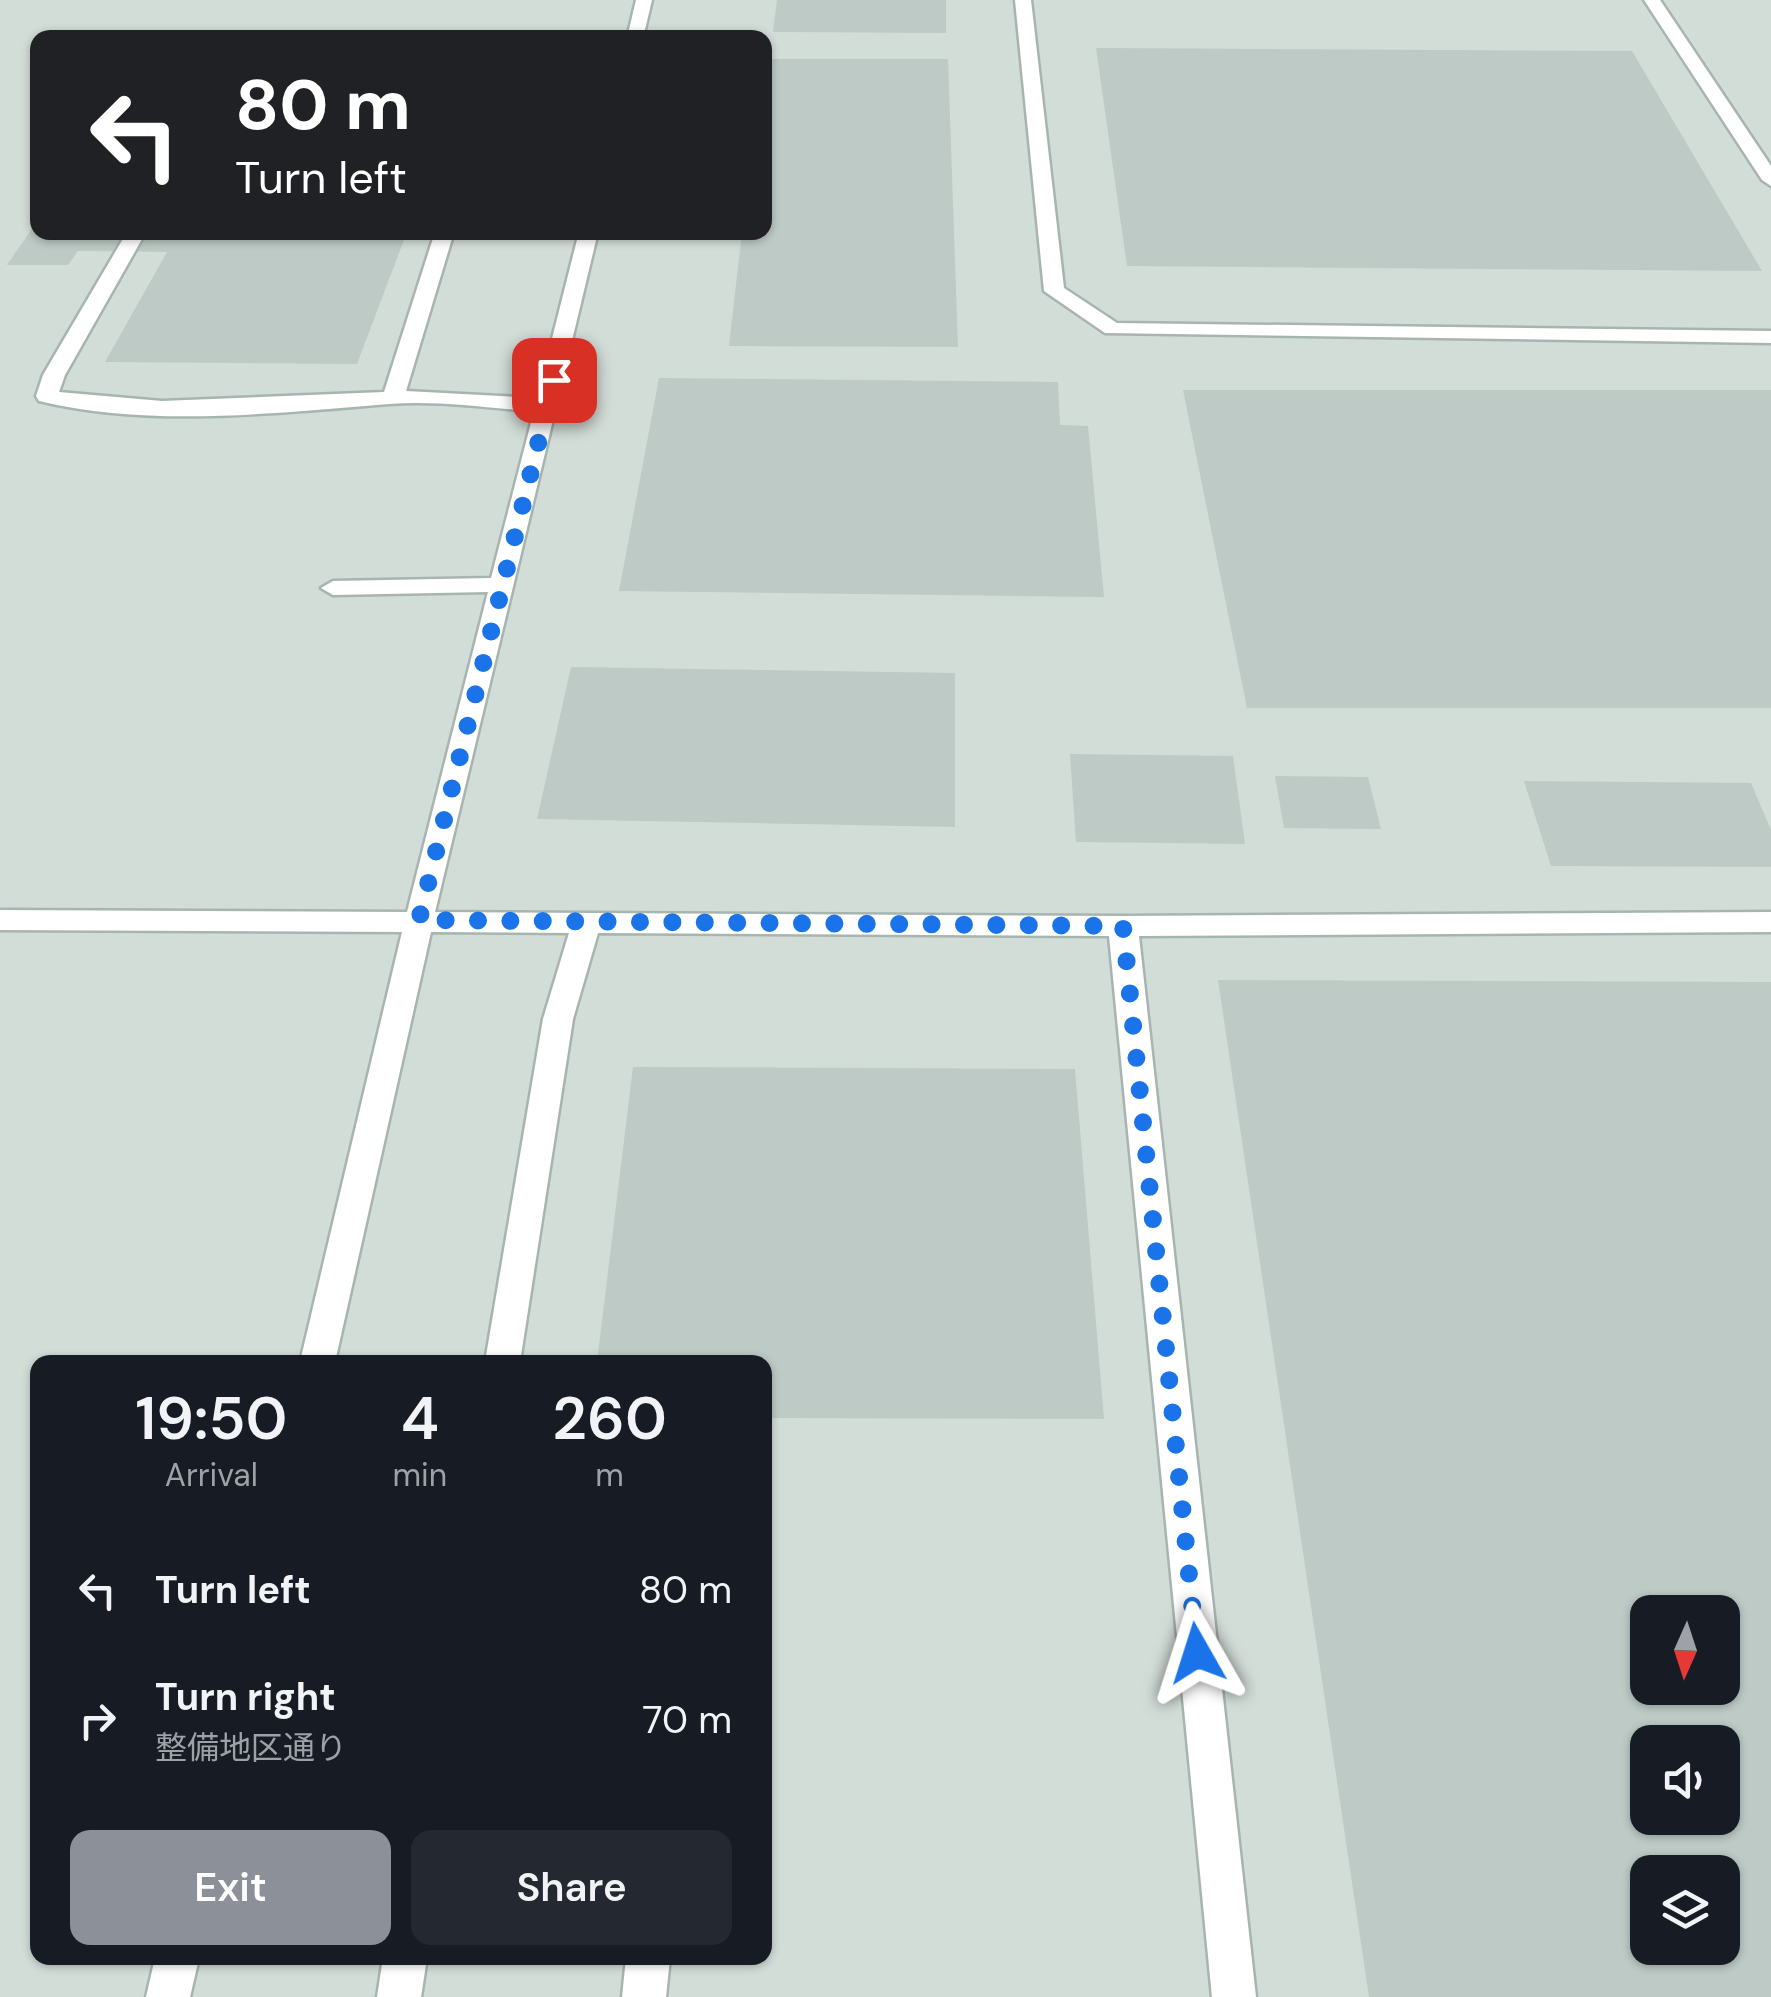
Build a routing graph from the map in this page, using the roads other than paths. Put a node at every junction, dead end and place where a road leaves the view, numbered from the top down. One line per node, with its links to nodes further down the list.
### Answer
1 (644, 0): 4 (street)
2 (1022, 0): 9 (street)
3 (1652, 0): 5 (street)
4 (637, 30)
5 (1771, 180)
6 (131, 240): 10 (street)
7 (442, 240): 10 (street)
8 (587, 240): 11 (street)
9 (1771, 337)
10 (393, 396): 11 (street)
11 (548, 404): 12 (street)
12 (500, 585): 13 (street); 15 (street)
13 (333, 588)
14 (0, 920): 15 (street)
15 (419, 920): 16 (street); 19 (street)
16 (587, 921): 18 (street); 20 (street)
17 (1771, 922): 18 (street)
18 (1123, 926): 27 (street)
19 (319, 1355)
20 (503, 1355)
21 (176, 1965): 24 (street)
22 (404, 1965): 25 (street)
23 (647, 1965): 26 (street)
24 (168, 1997)
25 (398, 1997)
26 (644, 1997)
27 (1234, 1997)

